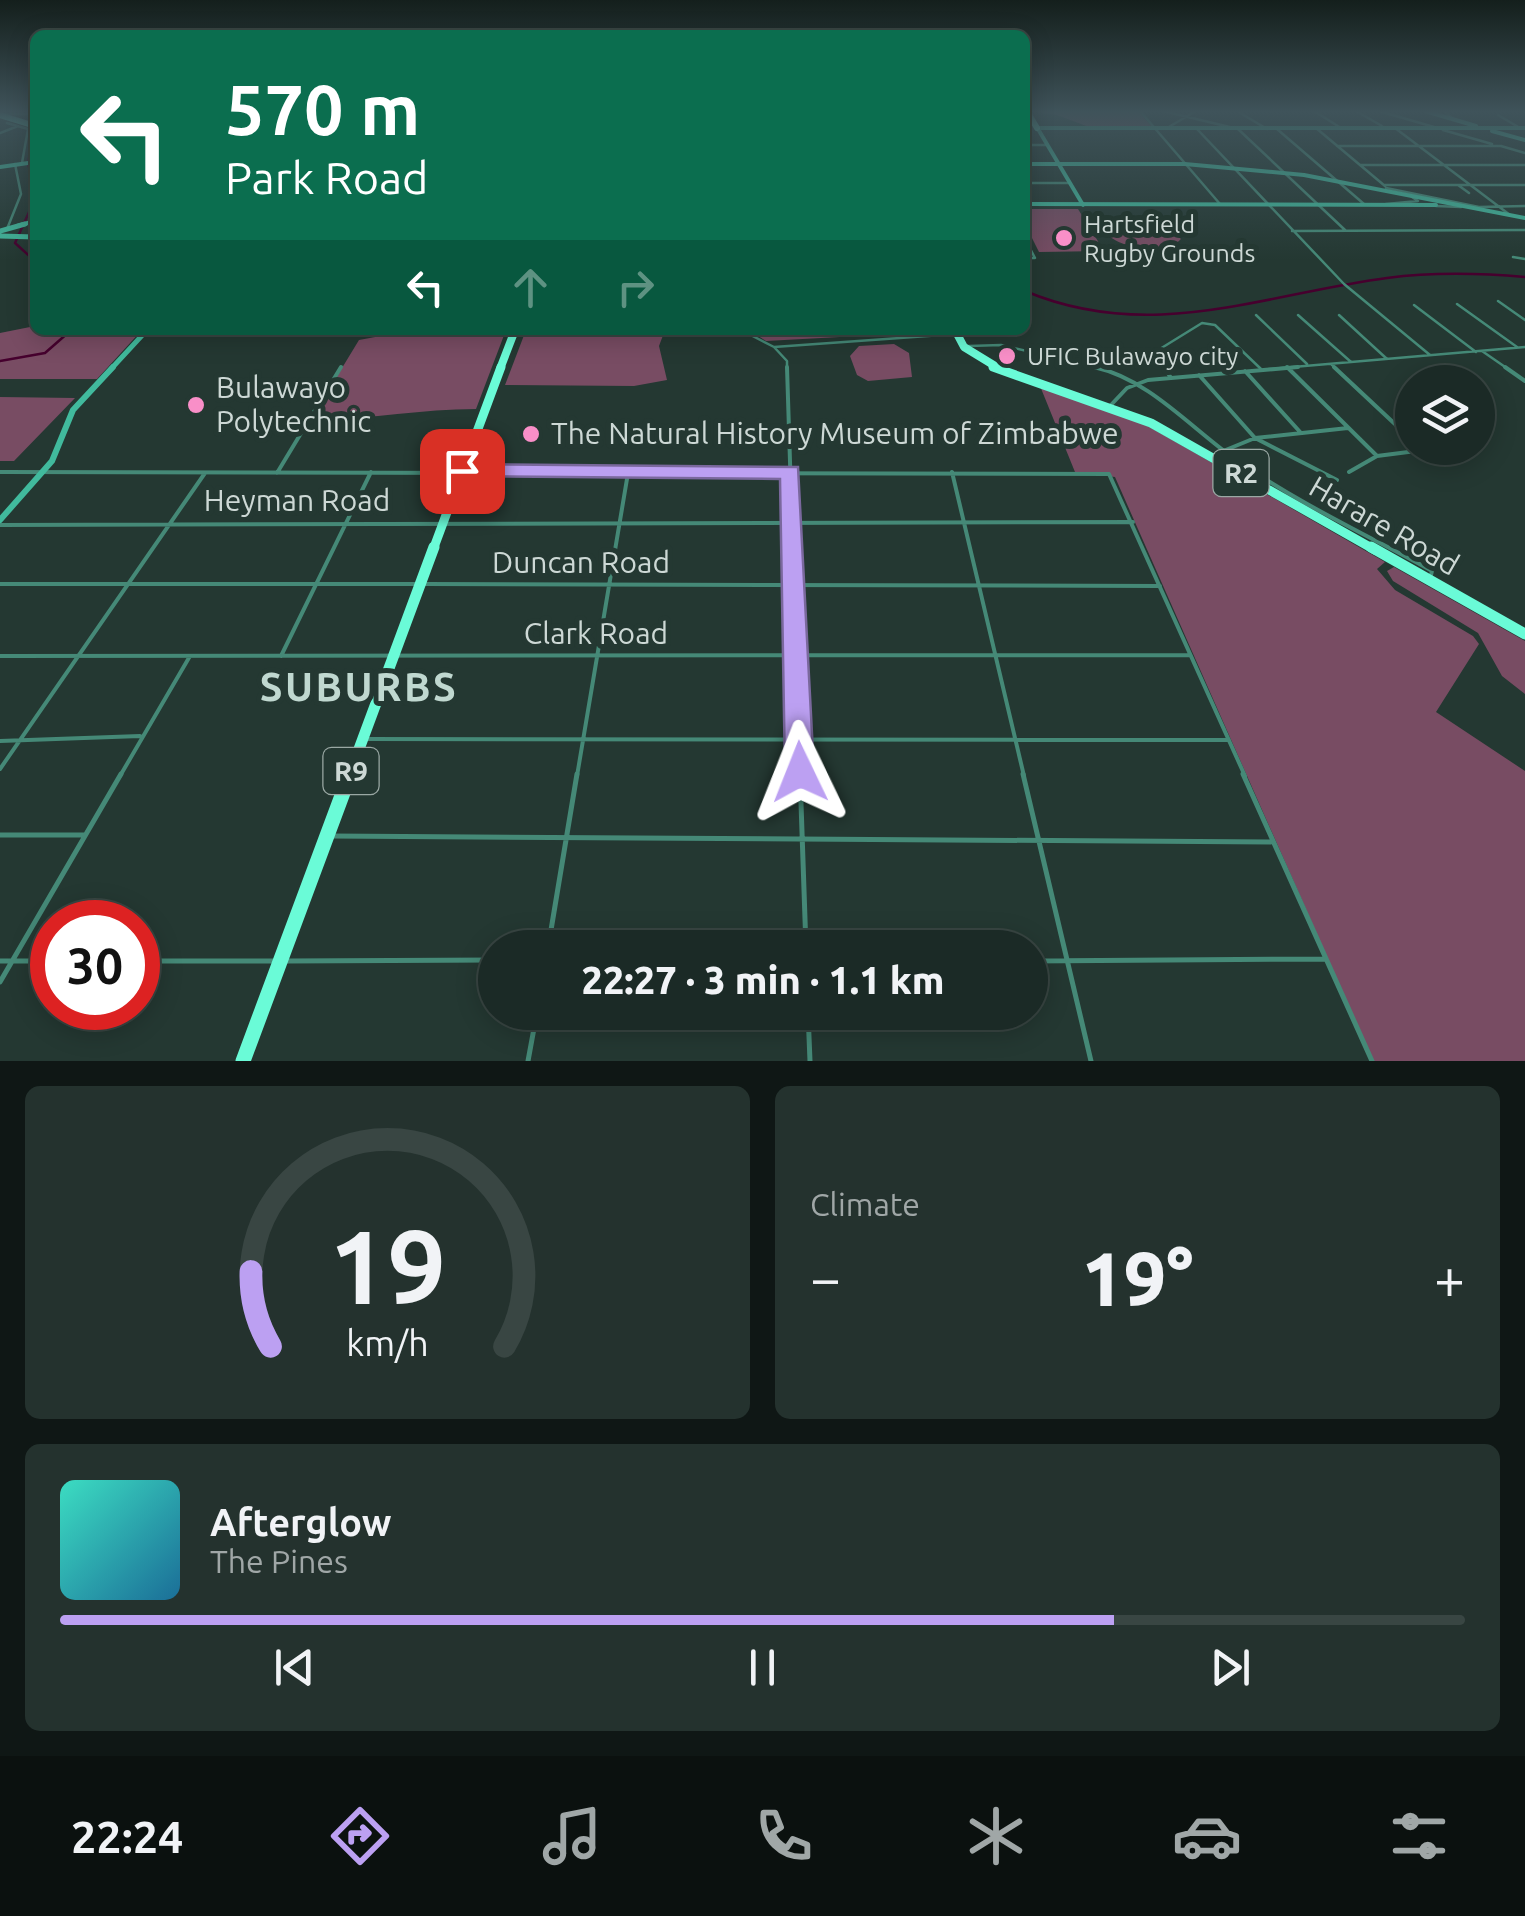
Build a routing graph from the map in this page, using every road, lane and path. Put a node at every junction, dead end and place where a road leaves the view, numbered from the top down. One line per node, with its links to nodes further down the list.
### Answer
1 (1056, 161): 12 (street)
2 (1182, 161): 13 (street)
3 (1227, 161): 18 (street)
4 (1271, 161): 19 (street)
5 (1313, 161): 20 (street)
6 (1355, 161): 15 (street)
7 (1438, 161): 16 (street)
8 (24, 163): 9 (street); 10 (street)
9 (30, 163)
10 (15, 164): 17 (street); 50 (street)
11 (1030, 164): 12 (street)
12 (1058, 164): 13 (street); 22 (street)
13 (1185, 164): 18 (street); 33 (street)
14 (1525, 164): 16 (street)
15 (1361, 165): 16 (street); 27 (street)
16 (1444, 165): 24 (street)
17 (0, 167)
18 (1234, 168): 19 (street); 39 (street)
19 (1284, 173): 20 (street); 34 (street)
20 (1335, 180): 26 (street); 35 (street)
21 (1030, 183): 22 (street)
22 (1070, 184): 32 (street)
23 (1458, 185): 24 (street); 27 (street); 29 (street)
24 (1472, 185): 25 (street); 40 (street)
25 (1525, 185)
26 (1368, 186): 27 (street); 36 (street)
27 (1386, 188): 28 (street); 40 (street)
28 (1400, 193): 30 (street); 38 (street)
29 (1469, 193)
30 (1433, 201): 37 (street); 38 (street); 42 (street)
31 (1030, 204): 32 (street)
32 (1083, 204): 33 (street)
33 (1220, 204): 39 (street)
34 (1317, 204): 35 (street); 39 (street); 47 (street)
35 (1364, 204): 36 (street)
36 (1386, 204): 37 (street); 44 (street)
37 (1404, 204): 42 (street)
38 (1456, 204): 42 (street)
39 (1267, 205): 46 (street)
40 (1502, 206): 41 (street); 43 (street)
41 (1525, 206)
42 (1486, 210): 43 (street)
43 (1510, 214): 44 (street)
44 (1525, 219)
45 (30, 222): 50 (street)
46 (1292, 230): 47 (street); 73 (street)
47 (1344, 230): 48 (street)
48 (1514, 230): 49 (street); 52 (street)
49 (1525, 230)
50 (4, 233): 51 (street)
51 (30, 236)
52 (1525, 238)
53 (1514, 257): 54 (street)
54 (1525, 259)
55 (1498, 301): 61 (street)
56 (1456, 304): 70 (street)
57 (1414, 305): 72 (street)
58 (1298, 314): 75 (street)
59 (1338, 315): 74 (street)
60 (1256, 316): 77 (street)
61 (1525, 320)
62 (1216, 325): 80 (street); 83 (street)
63 (143, 335): 95 (street)
64 (515, 335): 104 (highway, R9)
65 (751, 335): 69 (street)
66 (912, 335): 69 (street)
67 (957, 335): 68 (highway, Harare Road / R2)
68 (964, 346): 85 (street); 86 (highway, Harare Road / R2)
69 (776, 348): 100 (street)
70 (1522, 348): 71 (street)
71 (1482, 351): 72 (street); 84 (street)
72 (1476, 352): 73 (street)
73 (1430, 355): 74 (street)
74 (1388, 359): 75 (street)
75 (1351, 362): 76 (street)
76 (1331, 364): 77 (street); 87 (street)
77 (1308, 366): 79 (street)
78 (341, 367): 103 (street)
79 (1288, 367): 80 (street); 88 (street)
80 (1262, 370): 81 (street)
81 (1245, 371): 82 (street); 89 (street)
82 (1199, 375): 83 (street); 90 (street)
83 (1171, 378): 85 (street)
84 (1525, 381)
85 (1135, 384): 86 (street); 91 (street)
86 (1110, 406): 93 (highway, Harare Road / R2)
87 (1395, 424)
88 (1348, 428): 89 (street); 94 (street)
89 (1301, 433): 90 (street)
90 (1255, 438): 91 (street); 105 (street)
91 (1222, 450): 93 (street); 106 (street)
92 (1395, 453): 94 (street)
93 (1211, 456): 106 (highway, Harare Road / R2)
94 (1377, 456): 102 (street)
95 (44, 471): 96 (street); 97 (street); 107 (street)
96 (0, 472)
97 (206, 472): 103 (street); 112 (street)
98 (371, 472): 103 (street); 104 (street); 113 (street)
99 (628, 472): 100 (street); 104 (street); 111 (street)
100 (790, 472): 101 (street); 114 (street)
101 (952, 472): 108 (street); 109 (street)
102 (1348, 472)
103 (277, 473)
104 (463, 475): 110 (highway, R9)
105 (1336, 480)
106 (1322, 515): 123 (highway, Harare Road / R2)
107 (0, 522): 112 (street, Heyman Road)
108 (964, 522): 109 (street, Heyman Road); 114 (street, Heyman Road); 120 (street)
109 (1134, 522): 122 (street)
110 (445, 523): 111 (street, Heyman Road); 113 (street, Heyman Road); 117 (highway, R9)
111 (619, 523): 114 (street, Heyman Road); 119 (street)
112 (170, 524): 113 (street, Heyman Road); 118 (street)
113 (345, 524): 116 (street)
114 (792, 524): 121 (street)
115 (0, 584): 118 (street, Duncan Road)
116 (316, 584): 117 (street, Duncan Road); 118 (street, Duncan Road); 129 (street)
117 (422, 584): 119 (street, Duncan Road); 130 (highway, R9)
118 (127, 585): 127 (street)
119 (609, 585): 121 (street, Duncan Road); 132 (street)
120 (980, 585): 121 (street, Duncan Road); 122 (street, Duncan Road); 131 (street)
121 (794, 586): 124 (street)
122 (1162, 586): 125 (street)
123 (1525, 634)
124 (796, 655): 131 (street, Clark Road); 132 (street, Clark Road); 138 (street)
125 (1192, 655): 131 (street, Clark Road); 139 (street)
126 (0, 656): 127 (street, Clark Road)
127 (78, 656): 128 (street, Clark Road); 140 (street)
128 (190, 656): 129 (street, Clark Road); 133 (street)
129 (281, 656): 130 (street, Clark Road)
130 (396, 656): 132 (street, Clark Road); 134 (highway, R9)
131 (996, 657): 136 (street)
132 (597, 658): 135 (street)
133 (143, 736): 140 (street); 143 (street)
134 (364, 739): 135 (street); 144 (highway, R9)
135 (584, 739): 138 (street); 145 (street)
136 (1017, 739): 138 (street); 139 (street); 147 (street)
137 (0, 740): 140 (street)
138 (798, 740): 146 (street)
139 (1229, 740): 148 (street)
140 (20, 741): 141 (street)
141 (0, 769)
142 (0, 835): 143 (street)
143 (86, 835): 154 (street)
144 (326, 836): 145 (street); 157 (highway, R9)
145 (567, 837): 146 (street); 149 (street)
146 (802, 838): 147 (street); 150 (street)
147 (1039, 838): 148 (street); 159 (street)
148 (1272, 842): 152 (street)
149 (551, 930)
150 (805, 930)
151 (478, 960): 157 (street)
152 (1325, 960): 159 (street); 167 (street)
153 (0, 961): 154 (street)
154 (12, 961): 155 (street); 160 (street)
155 (30, 961)
156 (160, 961): 157 (street)
157 (281, 961): 163 (highway, R9)
158 (1048, 961): 159 (street)
159 (1068, 961): 166 (street)
160 (0, 982)
161 (533, 1030): 164 (street)
162 (809, 1030): 165 (street)
163 (243, 1061)
164 (528, 1061)
165 (810, 1061)
166 (1091, 1061)
167 (1372, 1061)

